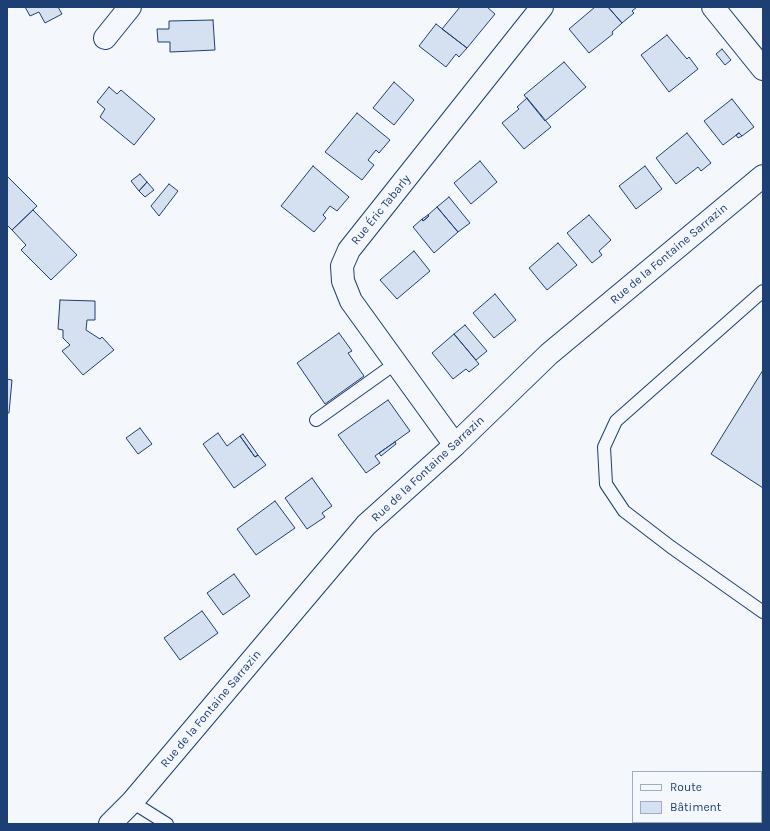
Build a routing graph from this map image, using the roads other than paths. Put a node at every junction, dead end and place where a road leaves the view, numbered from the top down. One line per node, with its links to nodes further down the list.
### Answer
1 (130, 7): 4 (street)
2 (542, 7): 8 (street, Rue Éric Tabarly)
3 (713, 7): 5 (street)
4 (105, 38)
5 (763, 69)
6 (763, 176): 10 (street, Rue de la Fontaine Sarrazin)
7 (763, 291): 11 (lane)
8 (396, 363): 9 (lane); 10 (street, Rue Éric Tabarly)
9 (316, 420)
10 (456, 446): 12 (street, Rue de la Fontaine Sarrazin)
11 (763, 612)
12 (132, 802): 13 (street, Rue de la Fontaine Sarrazin); 14 (lane)
13 (110, 824)
14 (167, 824)

